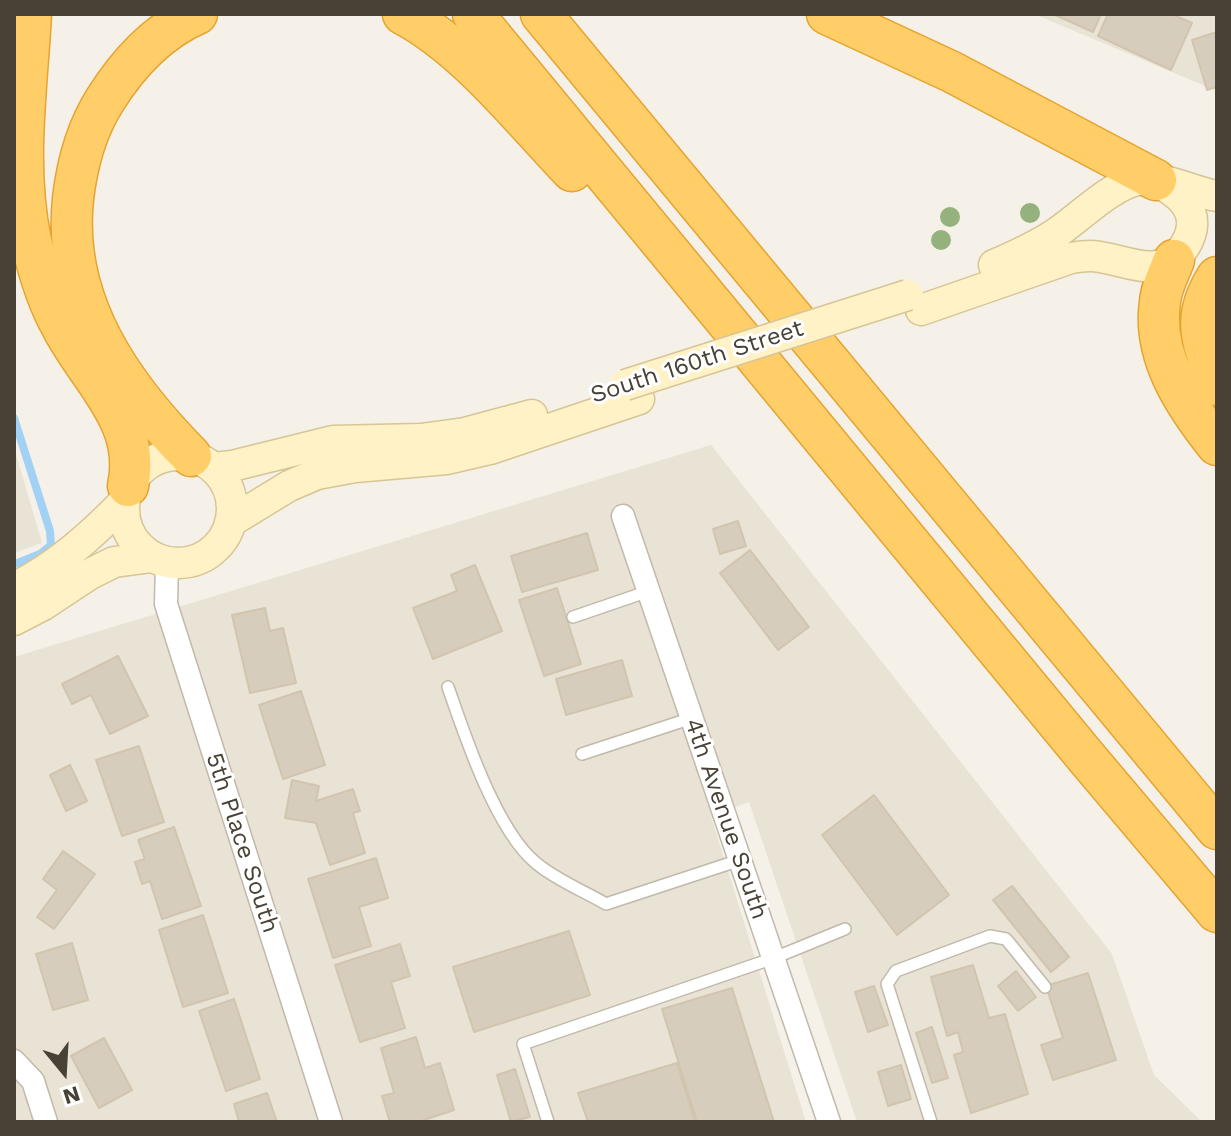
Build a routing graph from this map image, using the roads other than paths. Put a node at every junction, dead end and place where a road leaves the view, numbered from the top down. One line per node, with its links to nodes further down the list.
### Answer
1 (31, 14): 18 (highway)
2 (197, 14): 17 (highway)
3 (403, 14): 11 (highway)
4 (473, 14): 11 (highway)
5 (541, 14): 29 (highway)
6 (827, 14): 7 (highway)
7 (1156, 180): 8 (main road, South 160th Street); 10 (main road); 13 (main road, South 160th Street)
8 (1217, 196)
9 (1217, 240): 10 (main road, South 160th Street)
10 (1174, 260): 13 (main road, South 160th Street); 16 (highway)
11 (683, 269): 31 (highway)
12 (1217, 277): 14 (highway)
13 (915, 303): 15 (main road, South 160th Street)
14 (1217, 385)
15 (632, 392): 17 (main road, South 160th Street); 20 (main road, South 160th Street)
16 (1217, 445)
17 (202, 462): 18 (main road); 20 (main road)
18 (126, 494): 21 (main road); 22 (main road)
19 (623, 516): 23 (street, 4th Avenue South)
20 (230, 522): 21 (main road)
21 (159, 559): 25 (main road); 37 (street, 5th Place South)
22 (14, 588)
23 (649, 591): 24 (lane); 27 (street, 4th Avenue South)
24 (573, 617)
25 (14, 620)
26 (448, 687): 30 (lane)
27 (692, 718): 28 (lane); 30 (street, 4th Avenue South)
28 (582, 754)
29 (1217, 829)
30 (740, 860): 33 (street, 4th Avenue South)
31 (1217, 912)
32 (845, 929): 33 (lane)
33 (774, 958): 38 (lane); 39 (street, 4th Avenue South)
34 (1045, 987): 40 (lane)
35 (14, 1061): 36 (street)
36 (46, 1122)
37 (331, 1122)
38 (548, 1122)
39 (829, 1122)
40 (931, 1122)

